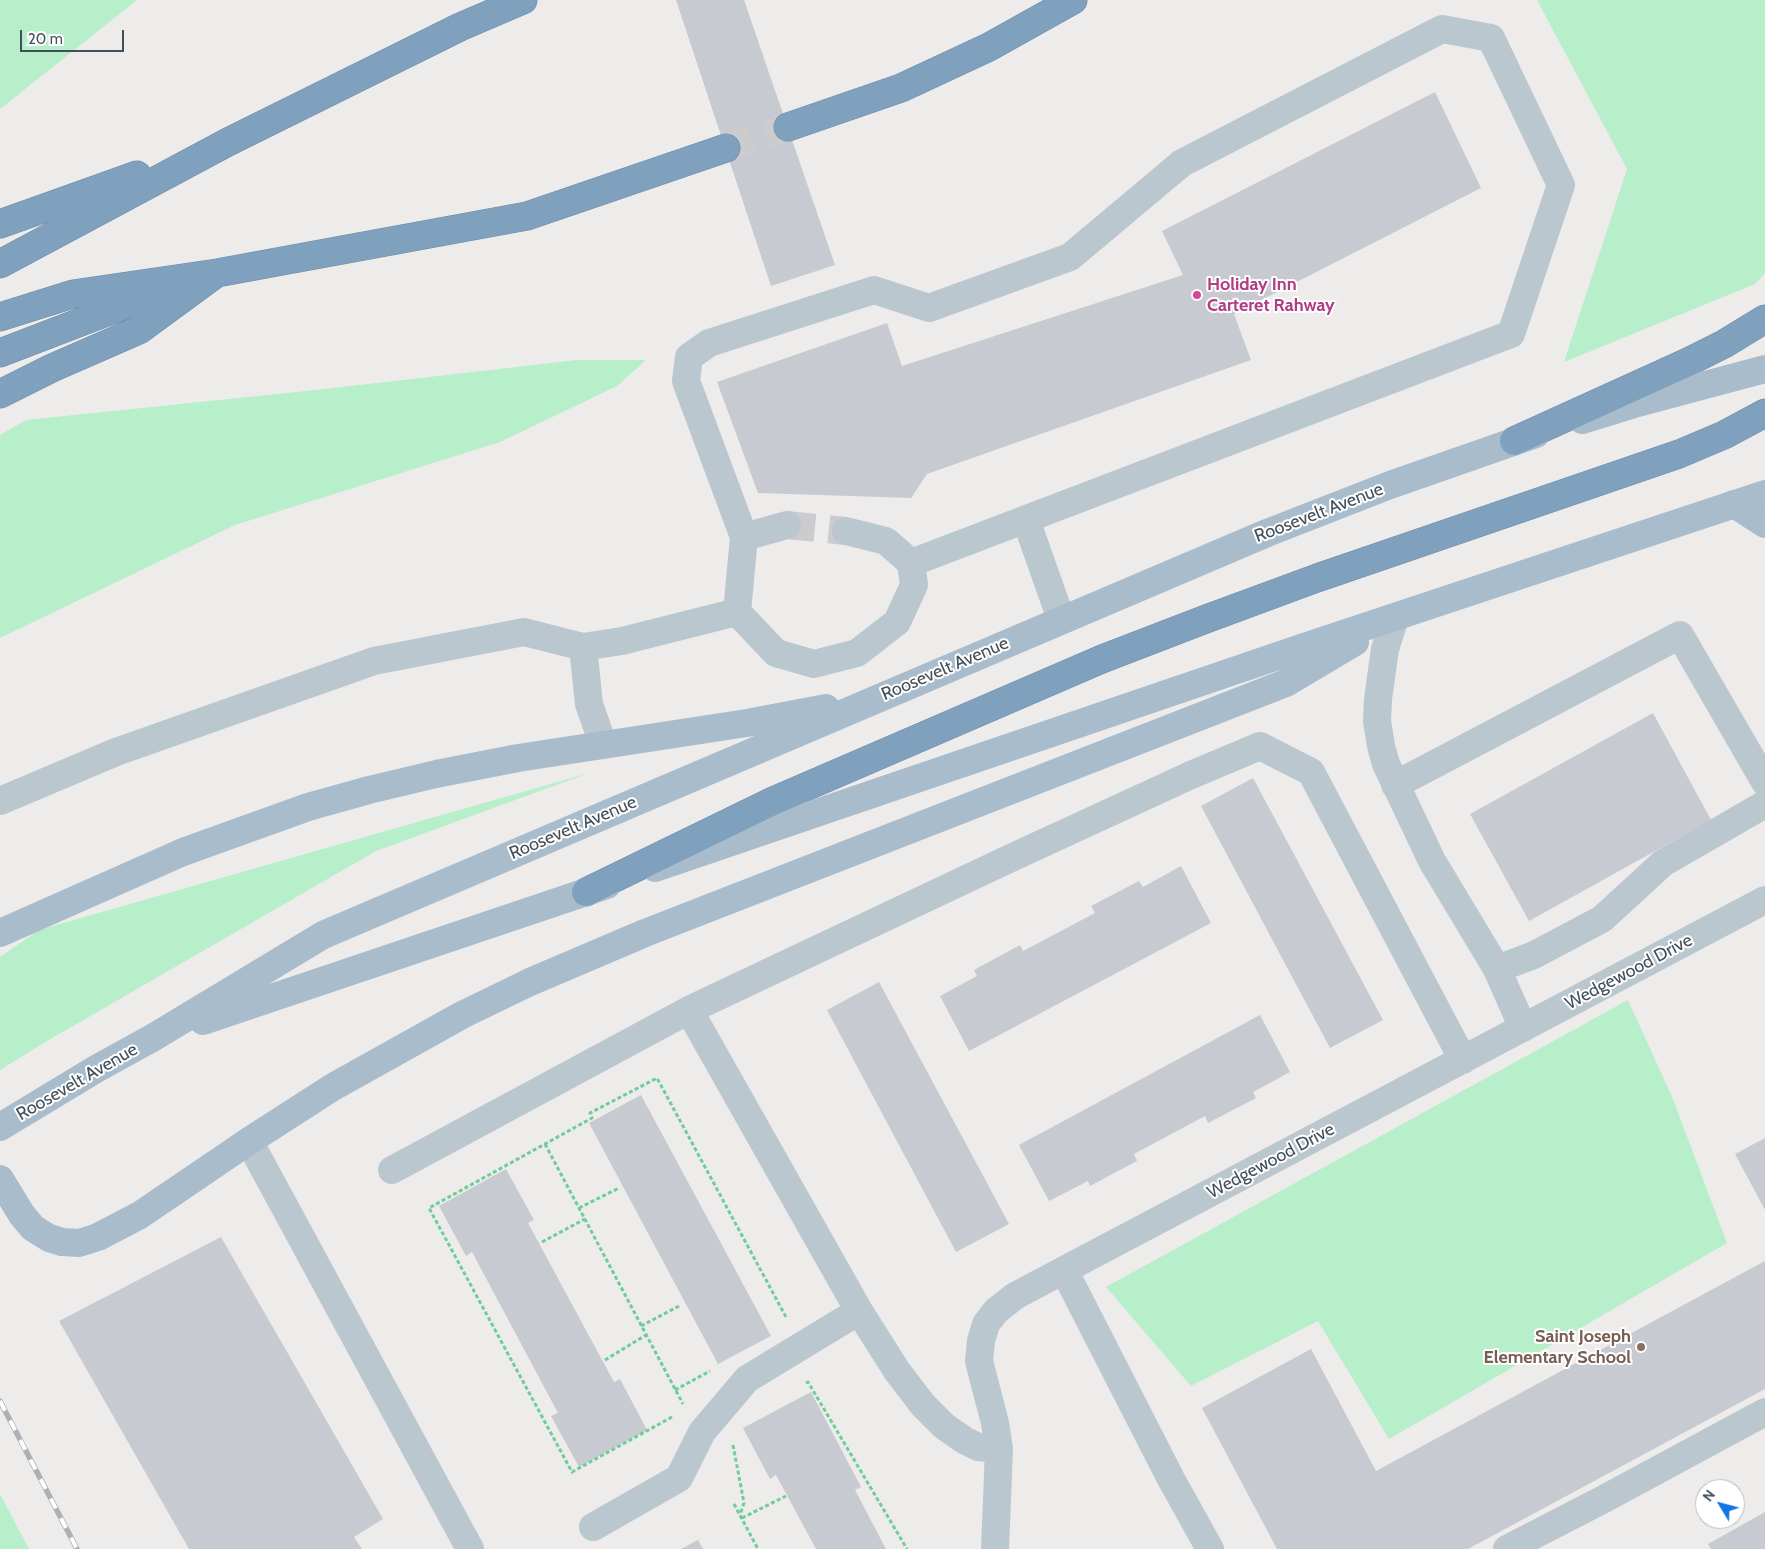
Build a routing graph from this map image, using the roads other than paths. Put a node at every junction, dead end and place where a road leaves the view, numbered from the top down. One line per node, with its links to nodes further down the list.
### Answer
1 (523, 0): 4 (highway)
2 (1073, 0): 3 (highway)
3 (788, 127)
4 (228, 142): 6 (highway); 7 (highway)
5 (726, 148): 8 (highway)
6 (0, 224)
7 (0, 264)
8 (217, 273): 9 (highway); 11 (highway); 13 (highway)
9 (0, 316)
10 (1765, 319): 15 (highway)
11 (0, 353)
12 (1765, 370): 15 (main road, Roosevelt Avenue)
13 (0, 394)
14 (1765, 413): 34 (highway)
15 (1514, 441): 26 (main road, Roosevelt Avenue)
16 (1765, 494): 17 (main road, Roosevelt Avenue)
17 (1734, 504): 19 (main road); 25 (main road, Roosevelt Avenue)
18 (1026, 520): 22 (street); 23 (street); 26 (street)
19 (1765, 524)
20 (787, 525): 22 (street)
21 (846, 531): 23 (street)
22 (744, 536): 24 (street)
23 (912, 563): 24 (street)
24 (737, 612): 27 (street)
25 (1394, 618): 31 (street); 34 (main road, Roosevelt Avenue); 43 (main road)
26 (1061, 620): 28 (main road, Roosevelt Avenue)
27 (584, 647): 29 (street); 32 (street)
28 (876, 698): 29 (main road); 40 (main road, Roosevelt Avenue)
29 (603, 744): 36 (main road)
30 (1765, 782): 31 (street)
31 (1395, 785): 37 (street)
32 (0, 801)
33 (1755, 811): 37 (street)
34 (586, 892): 40 (main road, Roosevelt Avenue)
35 (1765, 900): 39 (street, Wedgewood Drive)
36 (0, 933)
37 (1497, 969): 39 (street)
38 (689, 1010): 41 (street); 44 (street); 47 (street)
39 (1523, 1028): 41 (street, Wedgewood Drive)
40 (154, 1037): 42 (main road, Roosevelt Avenue)
41 (1463, 1060): 46 (street, Wedgewood Drive)
42 (4, 1124)
43 (250, 1141): 45 (main road); 51 (street)
44 (392, 1170)
45 (0, 1179)
46 (1064, 1270): 49 (street, Wedgewood Drive); 53 (street)
47 (859, 1311): 49 (street); 50 (street)
48 (1765, 1412): 54 (street)
49 (999, 1449): 52 (street, Wedgewood Drive)
50 (593, 1527)
51 (470, 1549)
52 (995, 1549)
53 (1210, 1549)
54 (1507, 1549)

